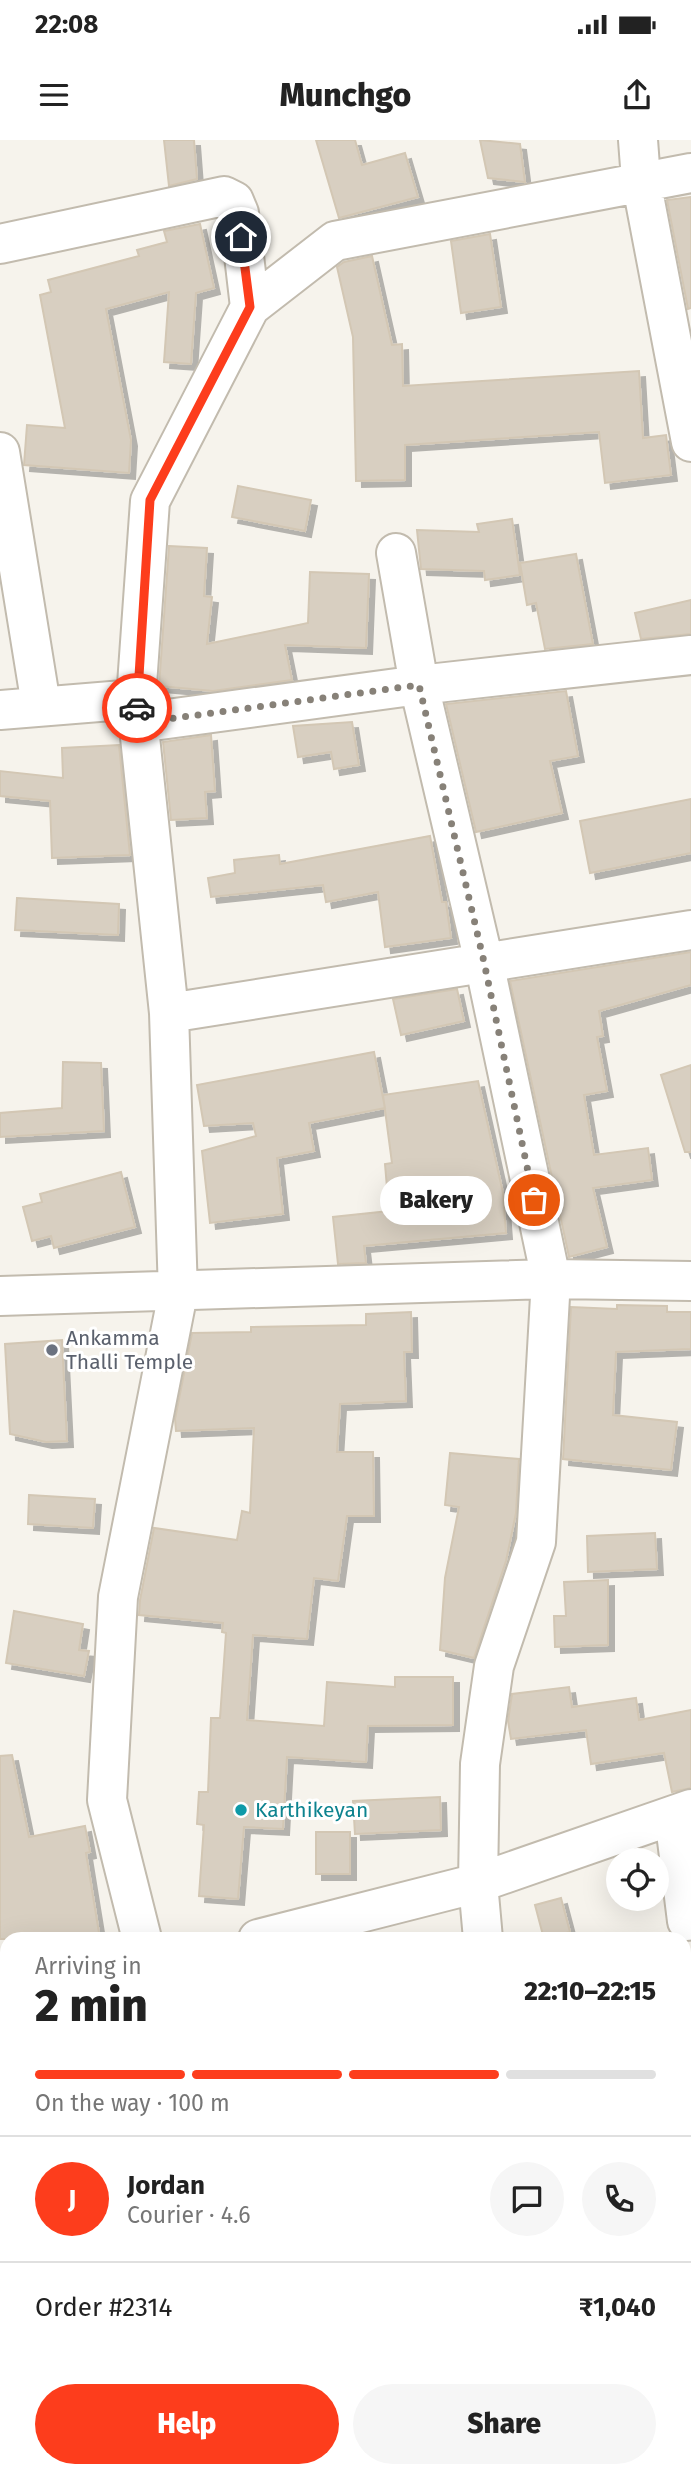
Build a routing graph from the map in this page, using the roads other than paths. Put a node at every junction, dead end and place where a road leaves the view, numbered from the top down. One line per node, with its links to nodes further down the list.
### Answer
1 (638, 140): 3 (street)
2 (691, 173): 3 (street)
3 (641, 180): 5 (street); 6 (street)
4 (0, 244): 5 (street)
5 (250, 307): 13 (street)
6 (691, 442)
7 (0, 452): 11 (street)
8 (396, 553): 10 (street)
9 (691, 655): 10 (street)
10 (419, 685): 13 (street); 15 (street)
11 (41, 705): 12 (street); 13 (street)
12 (0, 710)
13 (137, 711): 16 (street)
14 (691, 930): 15 (street)
15 (484, 962): 16 (street); 17 (street)
16 (169, 1013): 19 (street)
17 (551, 1279): 18 (street); 19 (street); 22 (street)
18 (691, 1280)
19 (178, 1293): 20 (street); 24 (street)
20 (0, 1297)
21 (682, 1812): 22 (street); 23 (street)
22 (478, 1883): 25 (street); 26 (street)
23 (687, 1921)
24 (140, 1932)
25 (286, 1932)
26 (482, 1932)

